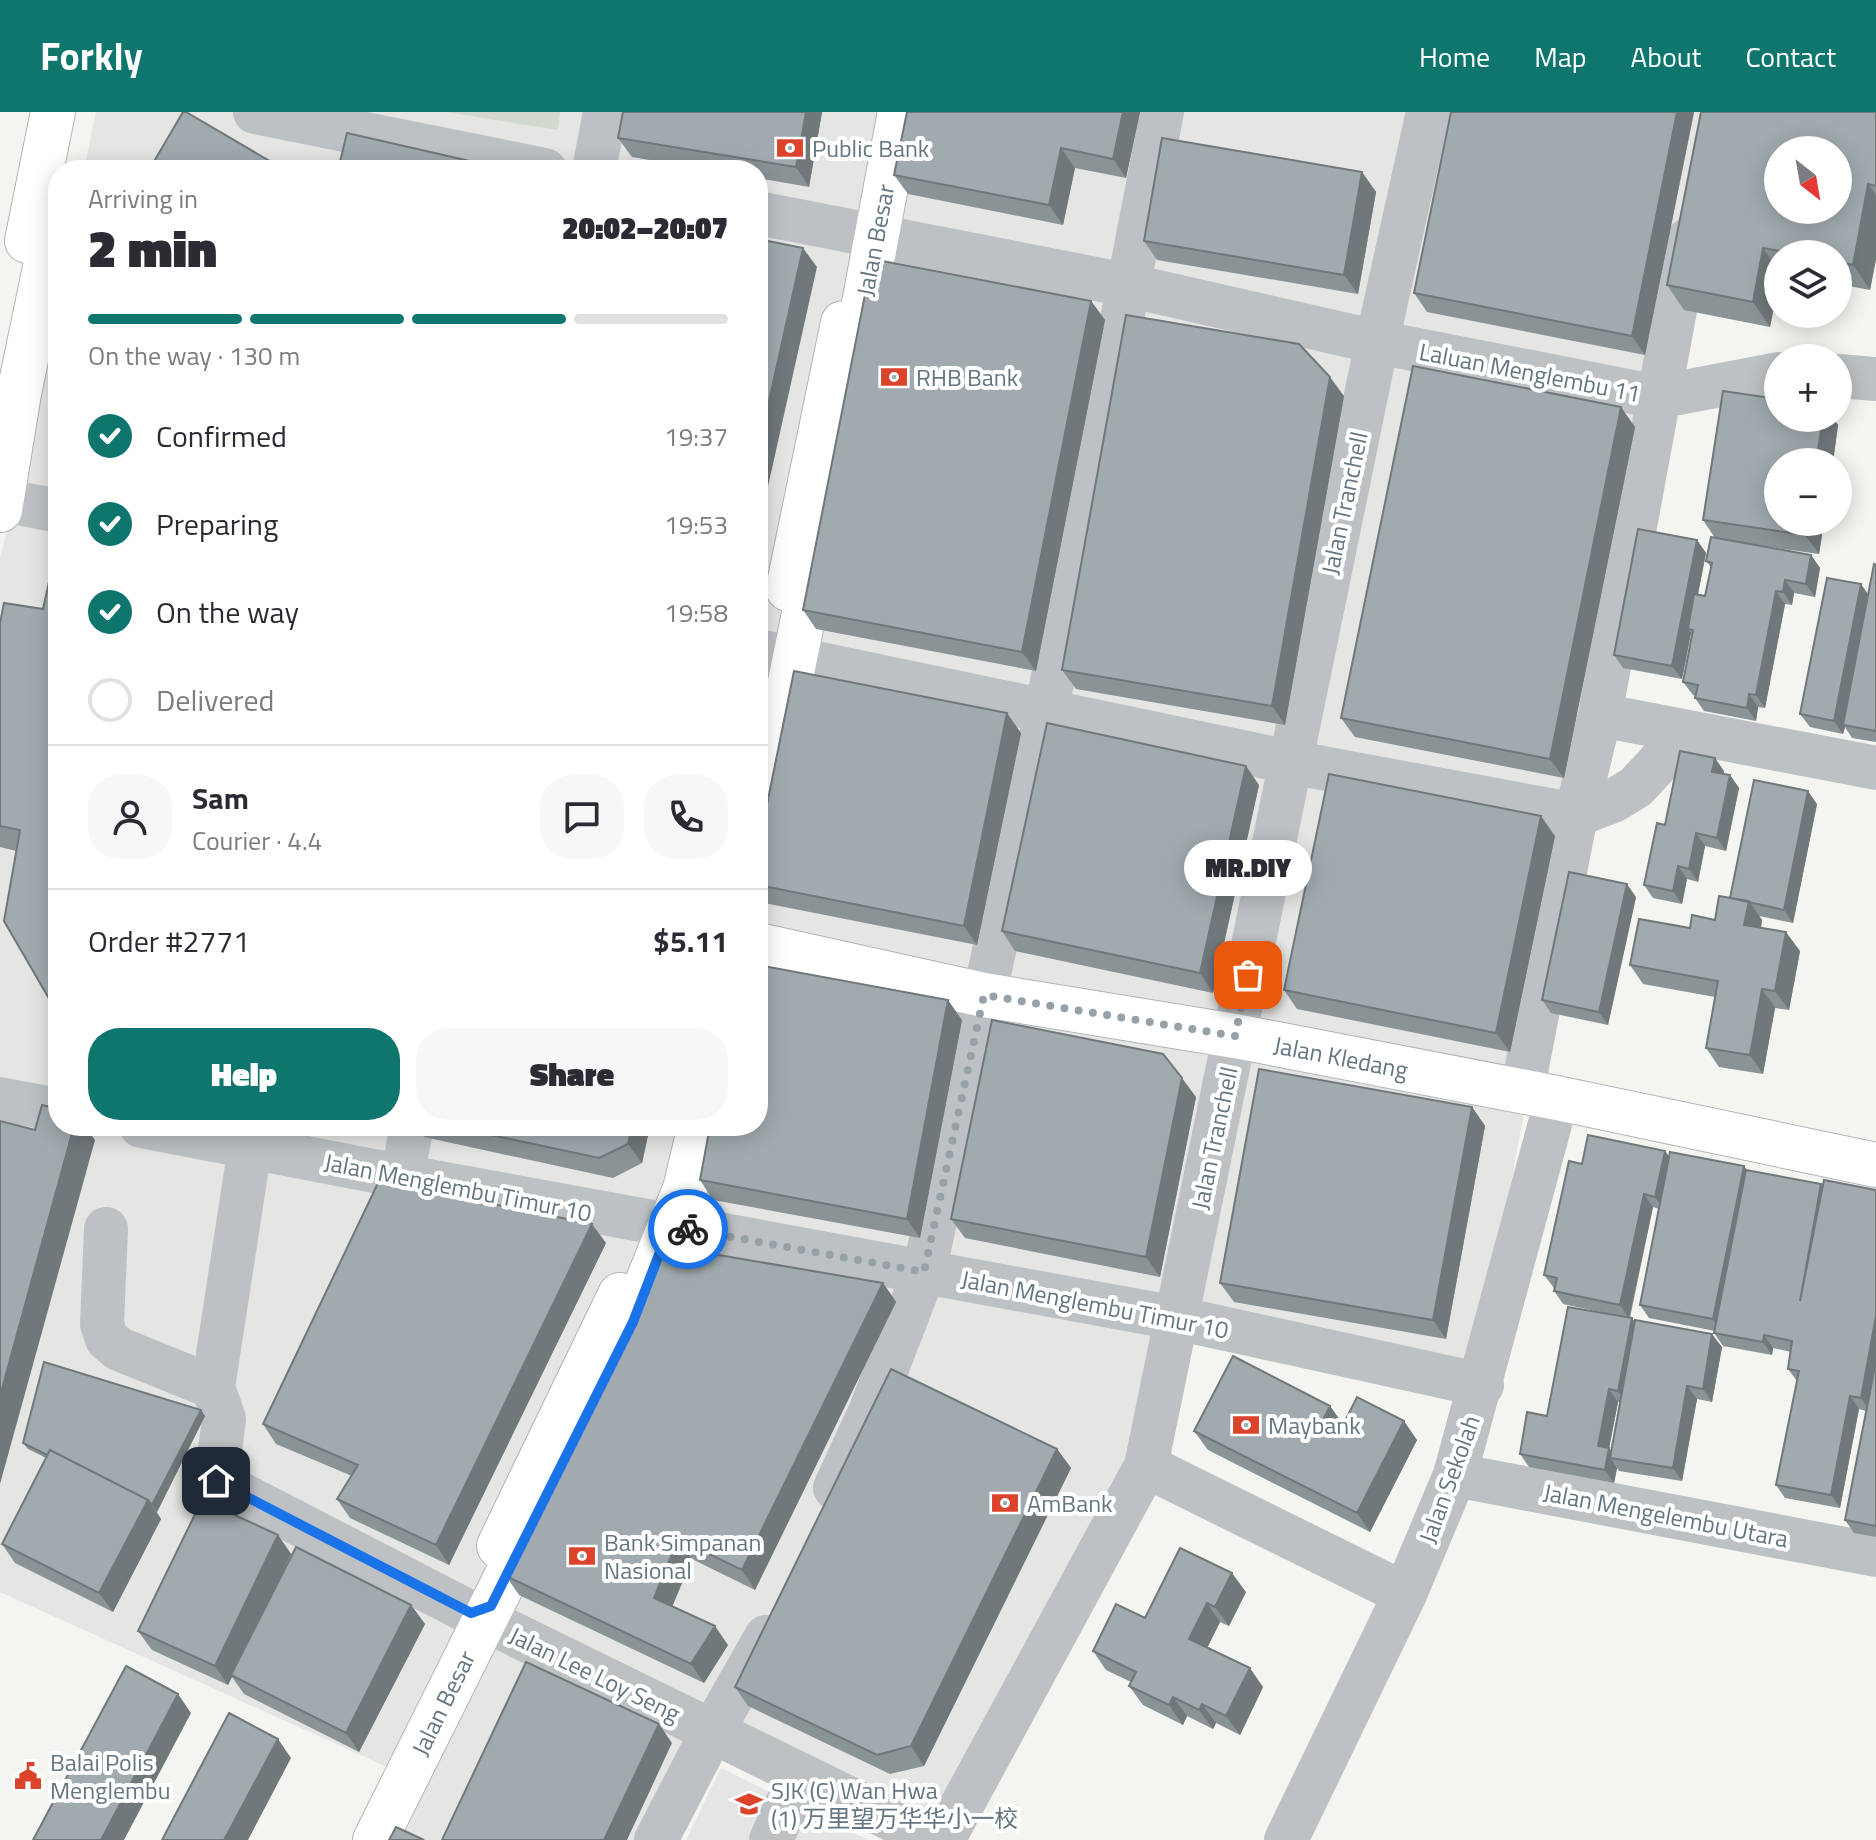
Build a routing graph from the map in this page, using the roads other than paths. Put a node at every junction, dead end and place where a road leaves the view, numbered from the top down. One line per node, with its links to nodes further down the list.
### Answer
1 (53, 112): 19 (main road)
2 (77, 112): 10 (main road)
3 (255, 112): 9 (street)
4 (605, 112): 12 (street)
5 (878, 112): 15 (main road, Jalan Besar)
6 (900, 112): 15 (main road, Jalan Besar)
7 (1162, 112): 17 (street)
8 (1428, 112): 18 (street, Jalan Tranchell)
9 (348, 151): 11 (street)
10 (67, 160)
11 (441, 160)
12 (596, 160)
13 (1696, 202): 23 (street, Jalan Sekolah)
14 (768, 215): 15 (street, Laluan Menglembu 11)
15 (868, 235): 17 (street, Laluan Menglembu 11); 26 (main road, Jalan Besar)
16 (48, 253): 24 (main road)
17 (1127, 285): 18 (street, Laluan Menglembu 11); 28 (street)
18 (1377, 342): 23 (street, Laluan Menglembu 11); 32 (street, Jalan Tranchell)
19 (0, 361)
20 (1764, 377): 23 (street, Laluan Menglembu 11)
21 (1852, 377): 22 (street)
22 (1876, 379)
23 (1658, 397): 29 (street, Jalan Sekolah)
24 (1, 505): 25 (street)
25 (48, 510)
26 (780, 654): 27 (main road, Jalan Besar); 28 (street); 31 (main road, Jalan Besar)
27 (768, 701)
28 (1046, 713): 32 (street); 36 (street)
29 (1600, 715): 30 (street); 34 (street, Jalan Sekolah)
30 (1687, 732): 33 (street); 34 (street)
31 (768, 755)
32 (1290, 762): 34 (street); 37 (street, Jalan Tranchell)
33 (1876, 768)
34 (1576, 815): 38 (street, Jalan Sekolah)
35 (768, 947): 36 (main road, Jalan Kledang)
36 (984, 995): 37 (main road, Jalan Kledang); 50 (street)
37 (1235, 1036): 38 (main road, Jalan Kledang); 51 (street, Jalan Tranchell)
38 (1539, 1095): 46 (main road, Jalan Kledang); 52 (street, Jalan Sekolah)
39 (0, 1099): 40 (street)
40 (48, 1108)
41 (193, 1136): 45 (street, Jalan Menglembu Timur 10)
42 (410, 1136): 47 (street)
43 (674, 1136): 48 (main road, Jalan Besar)
44 (698, 1136): 48 (main road, Jalan Besar)
45 (250, 1147): 47 (street, Jalan Menglembu Timur 10); 53 (street)
46 (1876, 1165)
47 (402, 1176): 48 (street, Jalan Menglembu Timur 10)
48 (658, 1224): 50 (street, Jalan Menglembu Timur 10); 60 (main road, Jalan Besar)
49 (106, 1229): 53 (street)
50 (924, 1272): 51 (street, Jalan Menglembu Timur 10); 56 (street)
51 (1176, 1318): 52 (street, Jalan Menglembu Timur 10); 54 (street, Jalan Tranchell)
52 (1482, 1385): 55 (street, Jalan Sekolah)
53 (213, 1387): 60 (street, Jalan Lee Loy Seng)
54 (1146, 1466): 58 (street); 68 (street, Jalan Tranchell)
55 (1455, 1475): 57 (street, Jalan Mengelembu Utara); 58 (street, Jalan Sekolah)
56 (820, 1518)
57 (1876, 1555)
58 (1405, 1594): 69 (street, Jalan Sekolah)
59 (785, 1596): 61 (street)
60 (478, 1616): 61 (street, Jalan Lee Loy Seng); 63 (main road, Jalan Besar); 64 (main road, Jalan Besar)
61 (712, 1732): 62 (street, Jalan Lee Loy Seng); 65 (street)
62 (800, 1775): 66 (street); 67 (street, Jalan Lee Loy Seng)
63 (355, 1840)
64 (375, 1840)
65 (656, 1840)
66 (771, 1840)
67 (934, 1840)
68 (943, 1840)
69 (1286, 1840)

